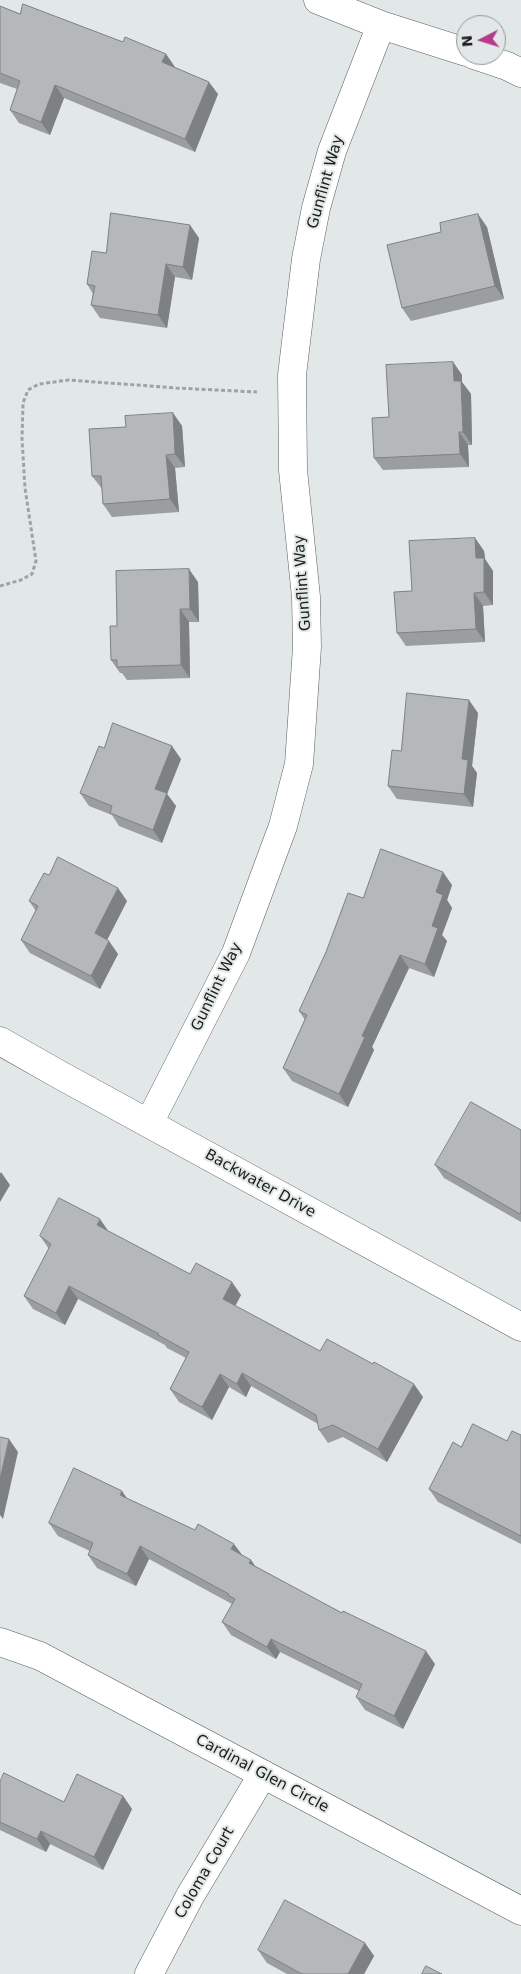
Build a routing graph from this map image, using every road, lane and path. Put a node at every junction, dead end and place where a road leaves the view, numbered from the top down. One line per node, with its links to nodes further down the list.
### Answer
1 (318, 0): 2 (street)
2 (381, 25): 3 (street); 6 (street, Gunflint Way)
3 (456, 49)
4 (504, 65): 5 (street)
5 (521, 73)
6 (292, 393): 7 (path); 9 (street, Gunflint Way)
7 (0, 586)
8 (0, 1041): 9 (street, Backwater Drive)
9 (149, 1123): 10 (street, Backwater Drive)
10 (521, 1327)
11 (0, 1642): 12 (street, Cardinal Glen Circle)
12 (263, 1774): 13 (street, Cardinal Glen Circle); 14 (street, Coloma Court)
13 (521, 1911)
14 (149, 1974)

